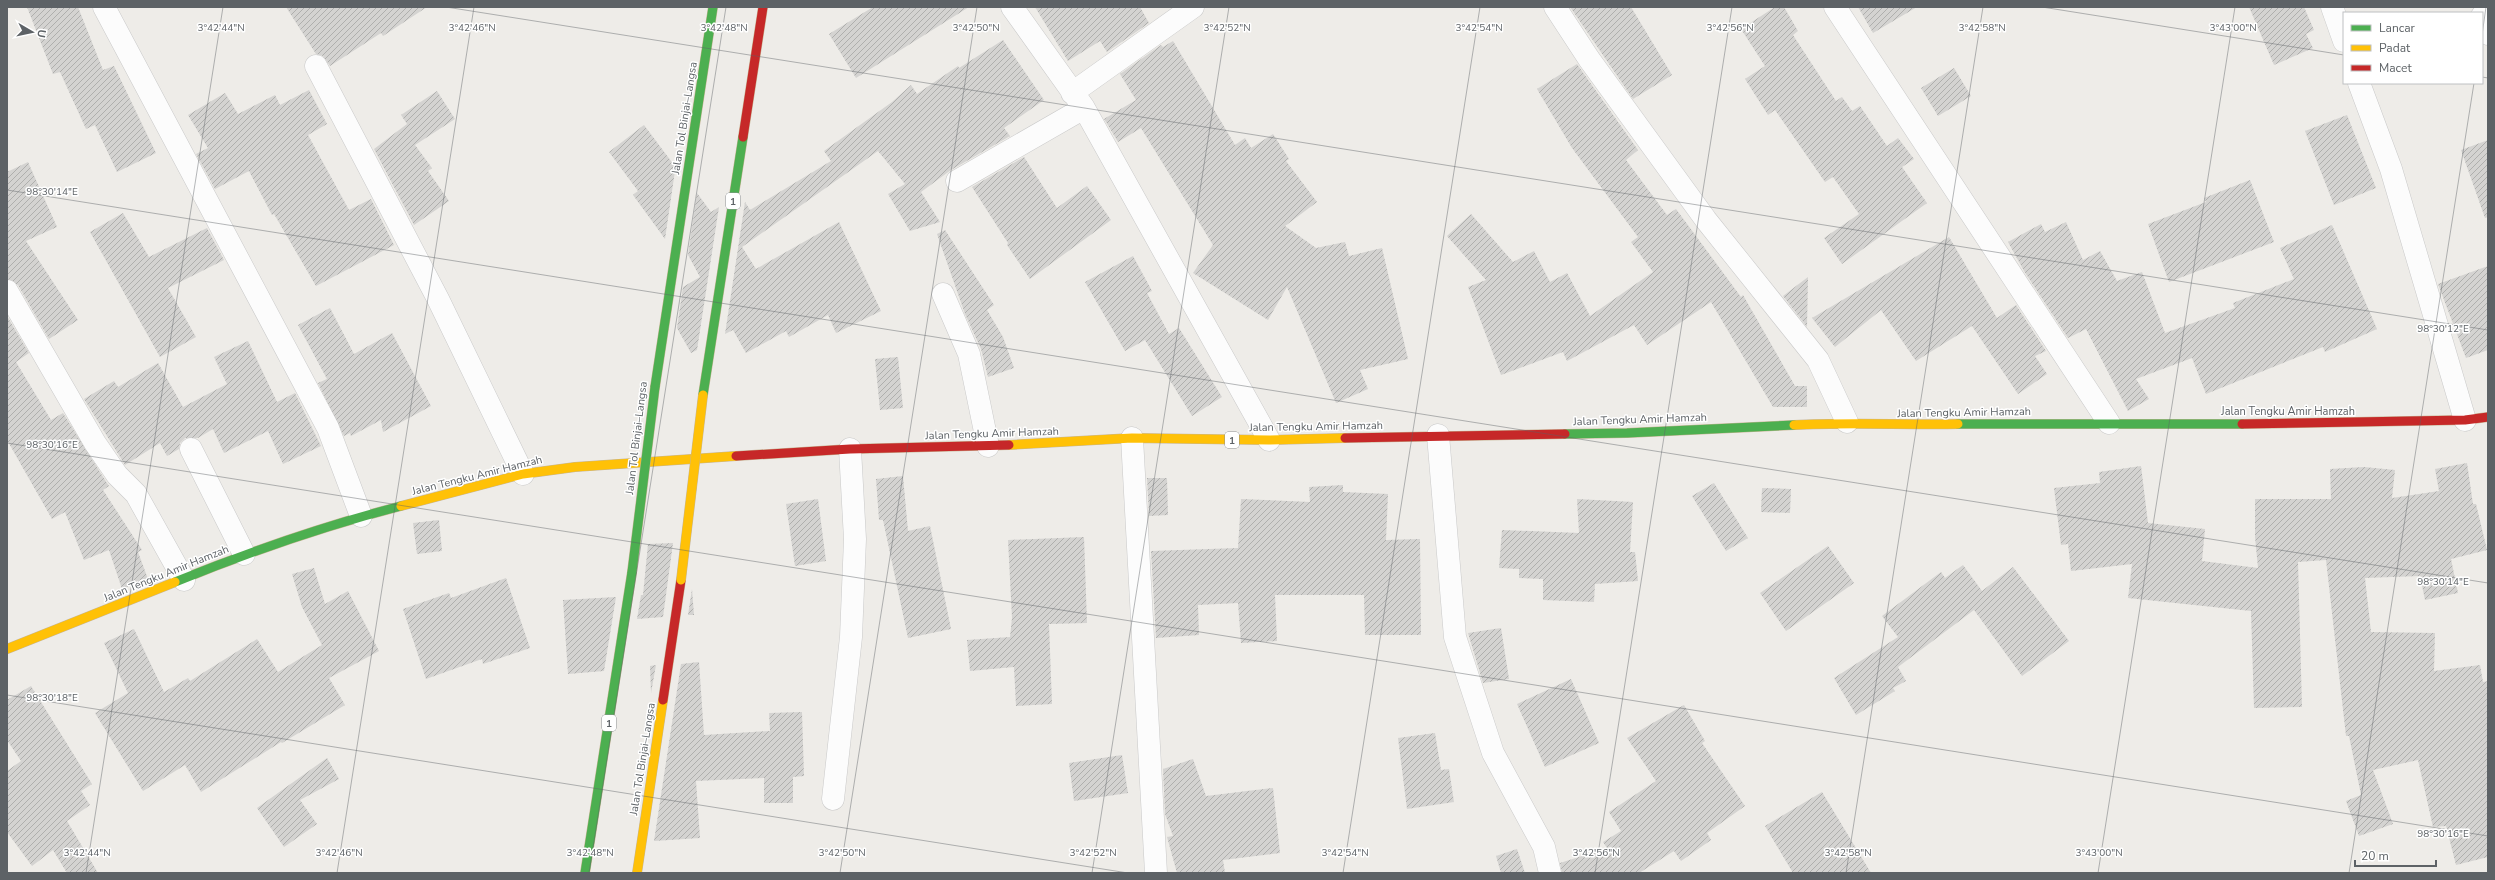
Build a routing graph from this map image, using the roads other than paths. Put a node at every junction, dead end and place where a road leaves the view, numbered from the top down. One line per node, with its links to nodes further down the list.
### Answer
1 (104, 7): 29 (street)
2 (713, 7): 34 (highway, Jalan Tol Binjai–Langsa / 1, bridge)
3 (763, 7): 35 (highway, Jalan Tol Binjai–Langsa / 1, bridge)
4 (1012, 7): 14 (street)
5 (1193, 7): 14 (street)
6 (1555, 7): 20 (street)
7 (1835, 7): 21 (street)
8 (2332, 7): 11 (street)
9 (2483, 19): 10 (street)
10 (2488, 34)
11 (2343, 38)
12 (316, 66): 28 (street)
13 (2359, 84): 19 (street)
14 (1078, 101): 15 (street); 24 (street)
15 (957, 181)
16 (7, 291): 31 (street)
17 (943, 294): 25 (street)
18 (2488, 417): 19 (highway, Jalan Tengku Amir Hamzah / 1)
19 (2465, 420): 21 (highway, Jalan Tengku Amir Hamzah / 1)
20 (1847, 422): 21 (highway, Jalan Tengku Amir Hamzah / 1); 22 (highway, Jalan Tengku Amir Hamzah / 1)
21 (2109, 422)
22 (1438, 435): 24 (highway, Jalan Tengku Amir Hamzah / 1); 37 (street)
23 (1132, 438): 24 (highway, Jalan Tengku Amir Hamzah / 1); 25 (highway, Jalan Tengku Amir Hamzah / 1); 36 (street)
24 (1269, 440)
25 (988, 446): 27 (highway, Jalan Tengku Amir Hamzah / 1)
26 (190, 449): 30 (street)
27 (850, 449): 28 (highway, Jalan Tengku Amir Hamzah / 1); 33 (street)
28 (523, 474): 29 (highway, Jalan Tengku Amir Hamzah / 1)
29 (361, 516): 30 (highway, Jalan Tengku Amir Hamzah / 1)
30 (244, 554): 31 (highway, Jalan Tengku Amir Hamzah / 1)
31 (184, 580): 32 (highway, Jalan Tengku Amir Hamzah / 1)
32 (7, 649)
33 (833, 798)
34 (586, 873)
35 (637, 873)
36 (1156, 873)
37 (1550, 873)

